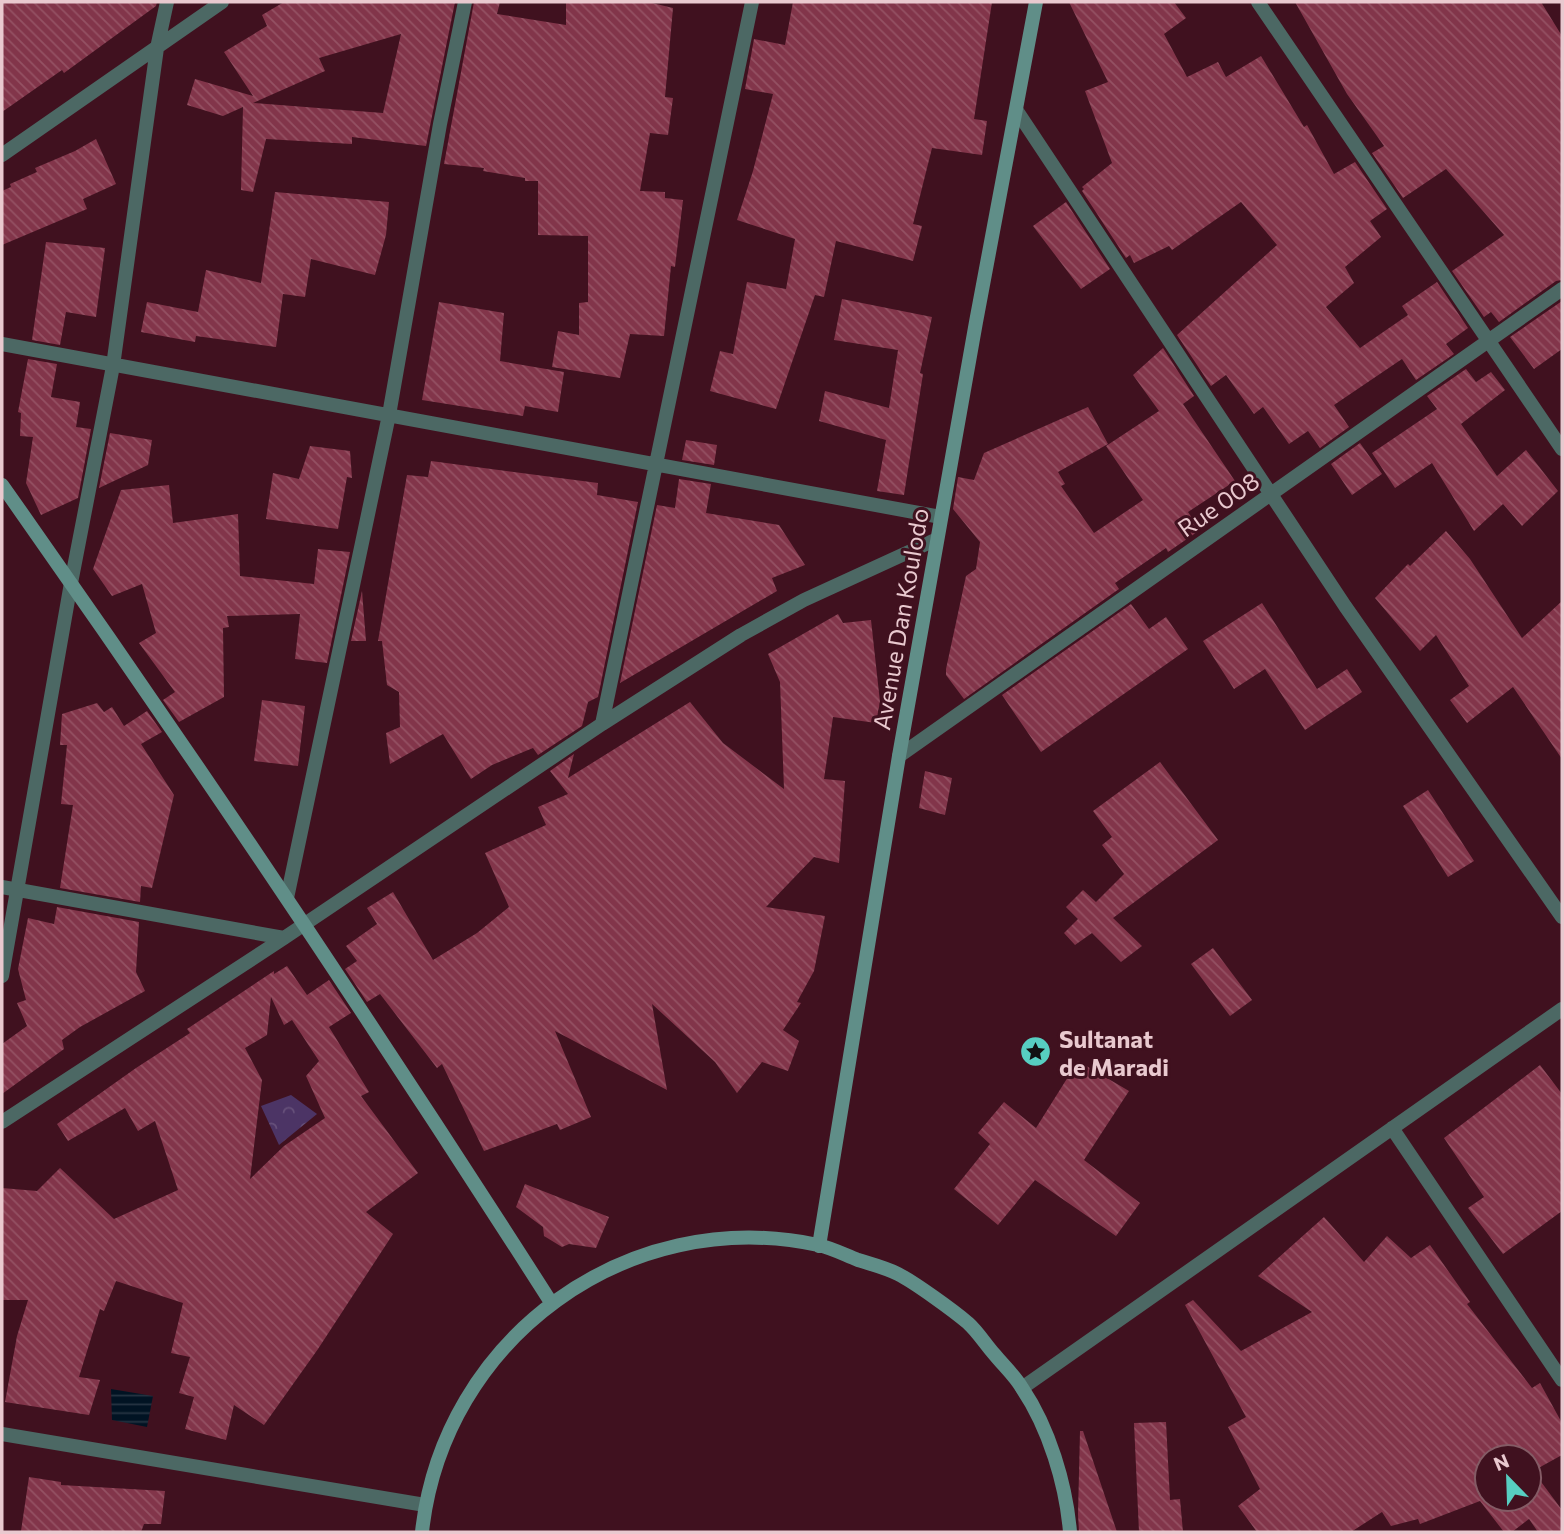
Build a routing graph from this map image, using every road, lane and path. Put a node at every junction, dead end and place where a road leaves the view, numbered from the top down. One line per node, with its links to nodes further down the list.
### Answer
1 (166, 2): 7 (street)
2 (222, 2): 7 (street)
3 (465, 2): 14 (street)
4 (752, 2): 16 (street)
5 (1036, 2): 8 (street, Avenue Dan Koulodo)
6 (1258, 2): 11 (street)
7 (157, 48): 9 (street); 13 (street)
8 (1017, 111): 18 (street); 19 (street, Avenue Dan Koulodo)
9 (2, 155)
10 (1562, 289): 11 (street, Rue 008)
11 (1489, 340): 15 (street); 18 (street, Rue 008)
12 (2, 344): 13 (street)
13 (113, 366): 14 (street); 21 (street)
14 (389, 415): 16 (street); 26 (street)
15 (1562, 449)
16 (654, 463): 19 (street); 22 (street)
17 (2, 485): 21 (street)
18 (1271, 495): 23 (street, Rue 008); 27 (street)
19 (941, 517): 20 (street, Avenue Dan Koulodo)
20 (937, 539): 22 (street); 23 (street, Avenue Dan Koulodo)
21 (71, 583): 25 (street); 26 (street)
22 (602, 724): 28 (street)
23 (899, 756): 34 (street, Avenue Dan Koulodo)
24 (2, 887): 25 (street)
25 (18, 890): 29 (street); 30 (street)
26 (287, 898): 28 (street)
27 (1562, 917)
28 (305, 924): 29 (street); 35 (street)
29 (284, 938): 32 (street)
30 (2, 976)
31 (1562, 1009): 33 (street)
32 (2, 1122)
33 (1392, 1128): 36 (street); 37 (street)
34 (819, 1245): 35 (street); 37 (street)
35 (552, 1304): 39 (street)
36 (1562, 1380)
37 (1023, 1388): 41 (street)
38 (2, 1434): 39 (street)
39 (425, 1505): 40 (street)
40 (422, 1532)
41 (1070, 1532)

